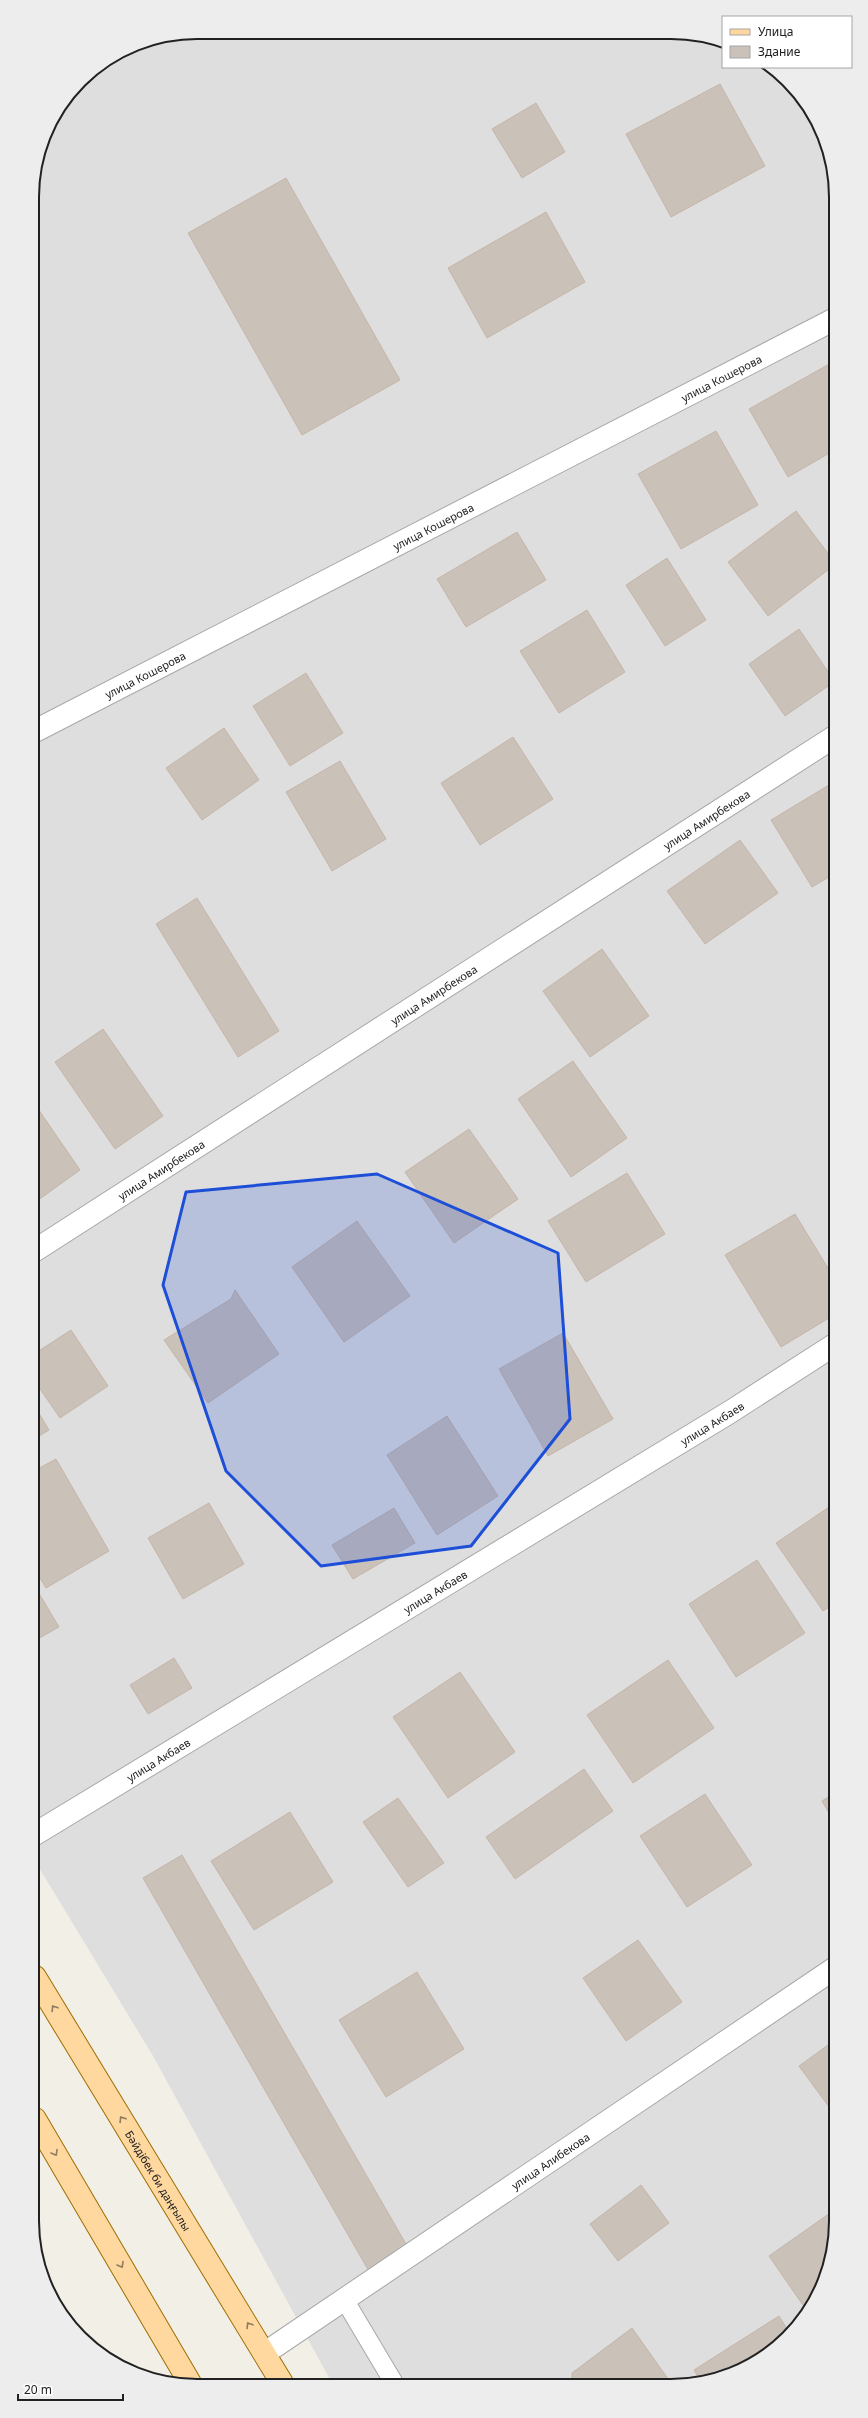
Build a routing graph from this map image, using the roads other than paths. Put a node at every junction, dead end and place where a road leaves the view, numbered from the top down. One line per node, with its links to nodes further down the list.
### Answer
1 (829, 322): 2 (street, улица Кошерова)
2 (39, 729)
3 (829, 740): 4 (street, улица Амирбекова)
4 (39, 1248)
5 (829, 1348): 6 (street, улица Акбаев)
6 (39, 1832)
7 (829, 1972): 10 (street, улица Алибекова)
8 (39, 1984): 11 (main road, Бәйдібек би даңғылы, one-way to 8)
9 (39, 2126): 12 (main road, one-way to 12)
10 (344, 2300): 11 (street, улица Алибекова); 14 (lane)
11 (265, 2353): 13 (main road, Бәйдібек би даңғылы)
12 (188, 2379)
13 (280, 2379)
14 (392, 2379)

